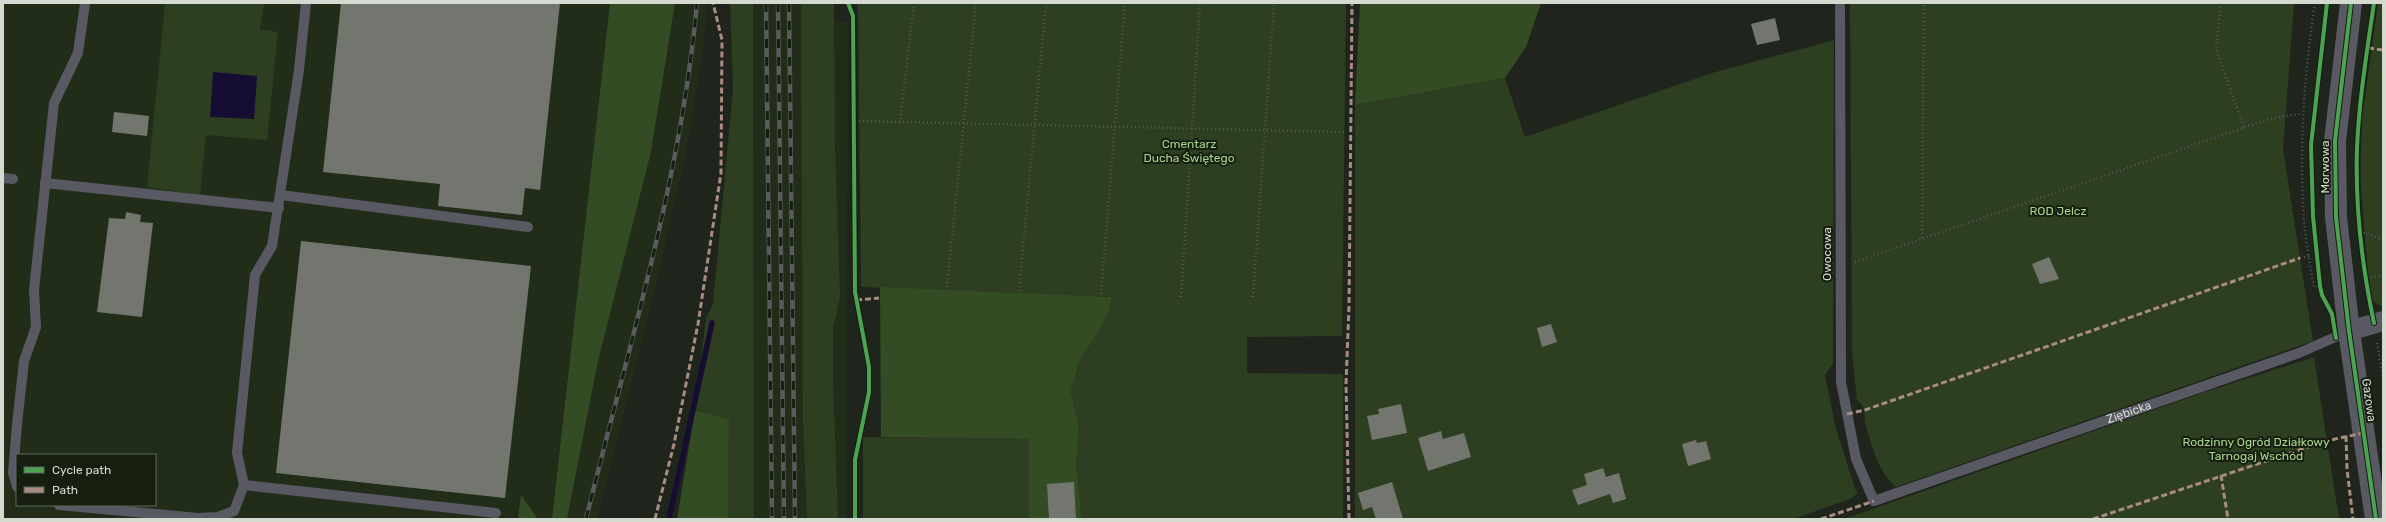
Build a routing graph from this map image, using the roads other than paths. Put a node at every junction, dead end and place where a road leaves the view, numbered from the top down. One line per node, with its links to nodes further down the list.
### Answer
1 (85, 3): 5 (lane)
2 (306, 3): 6 (lane)
3 (1840, 3): 13 (lane, Owocowa)
4 (2351, 3): 10 (street, Morwowa)
5 (45, 183): 7 (lane); 11 (lane)
6 (281, 195): 7 (lane); 8 (lane)
7 (279, 208): 12 (lane)
8 (528, 227)
9 (2380, 330): 10 (street, Ziębicka)
10 (2349, 331): 13 (lane, Ziębicka); 16 (street, Gazowa)
11 (16, 484)
12 (244, 485): 14 (lane); 15 (lane)
13 (1874, 501)
14 (70, 506)
15 (496, 513)
16 (2376, 519)

